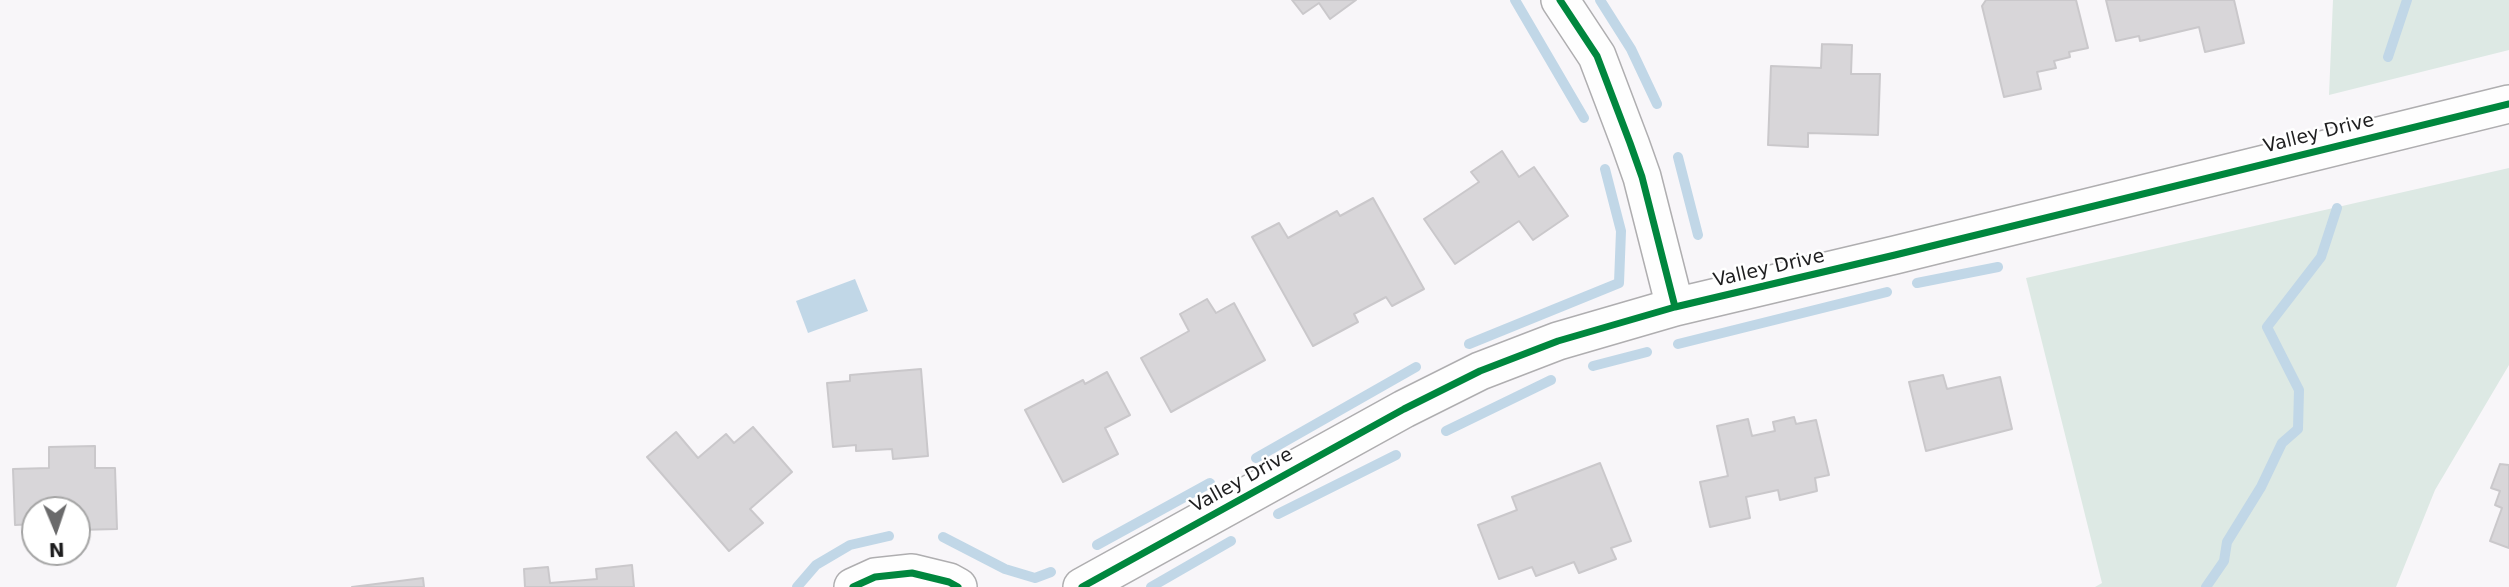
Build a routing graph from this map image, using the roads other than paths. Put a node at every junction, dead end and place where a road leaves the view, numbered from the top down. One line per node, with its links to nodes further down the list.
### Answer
1 (1560, 0): 3 (street)
2 (2509, 104): 3 (street, Valley Drive)
3 (1675, 307): 6 (street, Valley Drive)
4 (853, 587): 5 (street)
5 (958, 587)
6 (1082, 587)

